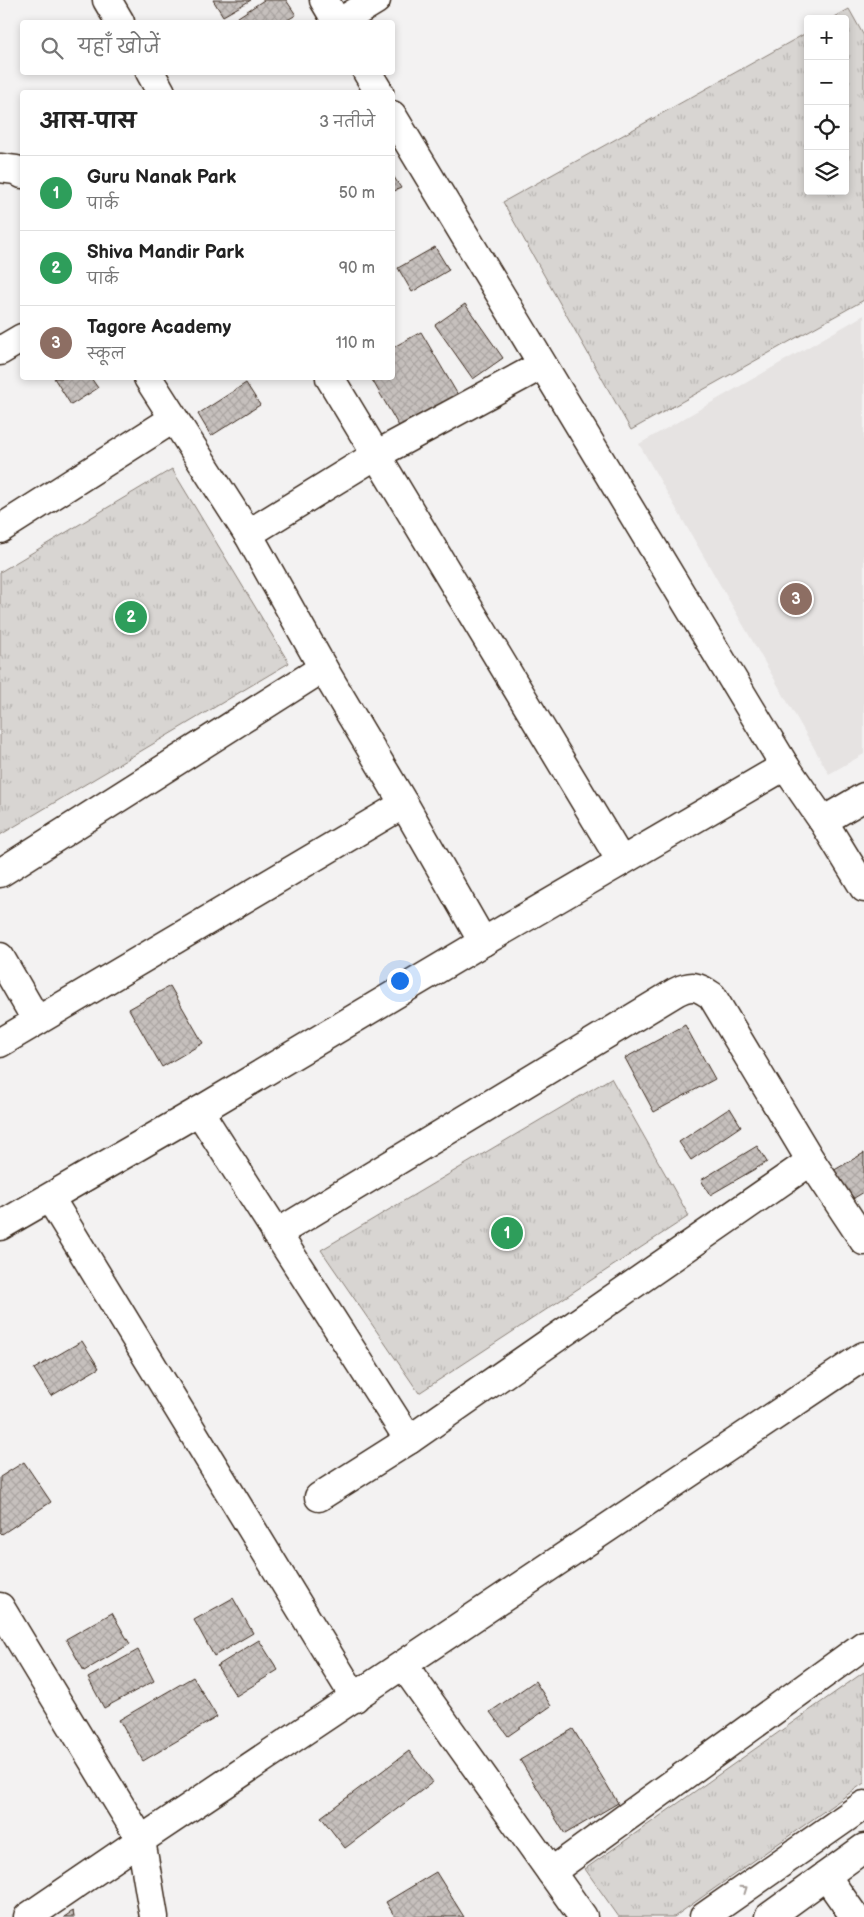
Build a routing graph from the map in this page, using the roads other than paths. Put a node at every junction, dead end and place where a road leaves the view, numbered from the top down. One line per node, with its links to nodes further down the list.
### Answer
1 (107, 0): 4 (street)
2 (324, 0): 5 (street)
3 (376, 0): 6 (street)
4 (119, 20)
5 (338, 20)
6 (342, 20)
7 (152, 75): 9 (street)
8 (369, 75): 10 (street)
9 (161, 90)
10 (378, 90)
11 (395, 120): 16 (street)
12 (0, 168): 13 (street)
13 (20, 173)
14 (20, 339): 15 (street)
15 (0, 352)
16 (542, 365): 20 (street); 24 (street)
17 (149, 380): 19 (street)
18 (331, 380): 20 (street)
19 (174, 420): 21 (street); 22 (street)
20 (376, 455): 22 (street); 28 (street)
21 (0, 529)
22 (248, 534): 23 (street)
23 (323, 668): 26 (street); 29 (street)
24 (786, 766): 27 (street); 28 (street)
25 (864, 796): 27 (street)
26 (404, 804): 31 (street); 33 (street)
27 (823, 821): 30 (street)
28 (621, 861): 31 (street)
29 (0, 873)
30 (864, 888)
31 (482, 942): 35 (street)
32 (0, 957): 33 (street)
33 (37, 1021): 34 (street)
34 (0, 1042)
35 (199, 1111): 37 (street); 39 (street)
36 (811, 1161): 39 (street); 40 (street); 42 (street)
37 (50, 1198): 38 (street); 47 (street)
38 (0, 1226)
39 (276, 1234): 42 (street)
40 (864, 1241)
41 (864, 1356): 46 (street)
42 (409, 1440): 43 (street)
43 (319, 1497)
44 (0, 1607): 49 (street)
45 (864, 1644): 51 (street)
46 (404, 1666): 47 (street); 51 (street)
47 (355, 1698): 49 (street)
48 (864, 1805): 56 (street, one-way to 48)
49 (141, 1840): 53 (street); 54 (street)
50 (864, 1848): 52 (street)
51 (551, 1872): 55 (street)
52 (826, 1876): 57 (street); 58 (street)
53 (28, 1917)
54 (154, 1917)
55 (583, 1917)
56 (704, 1917)
57 (769, 1917)
58 (855, 1917)

